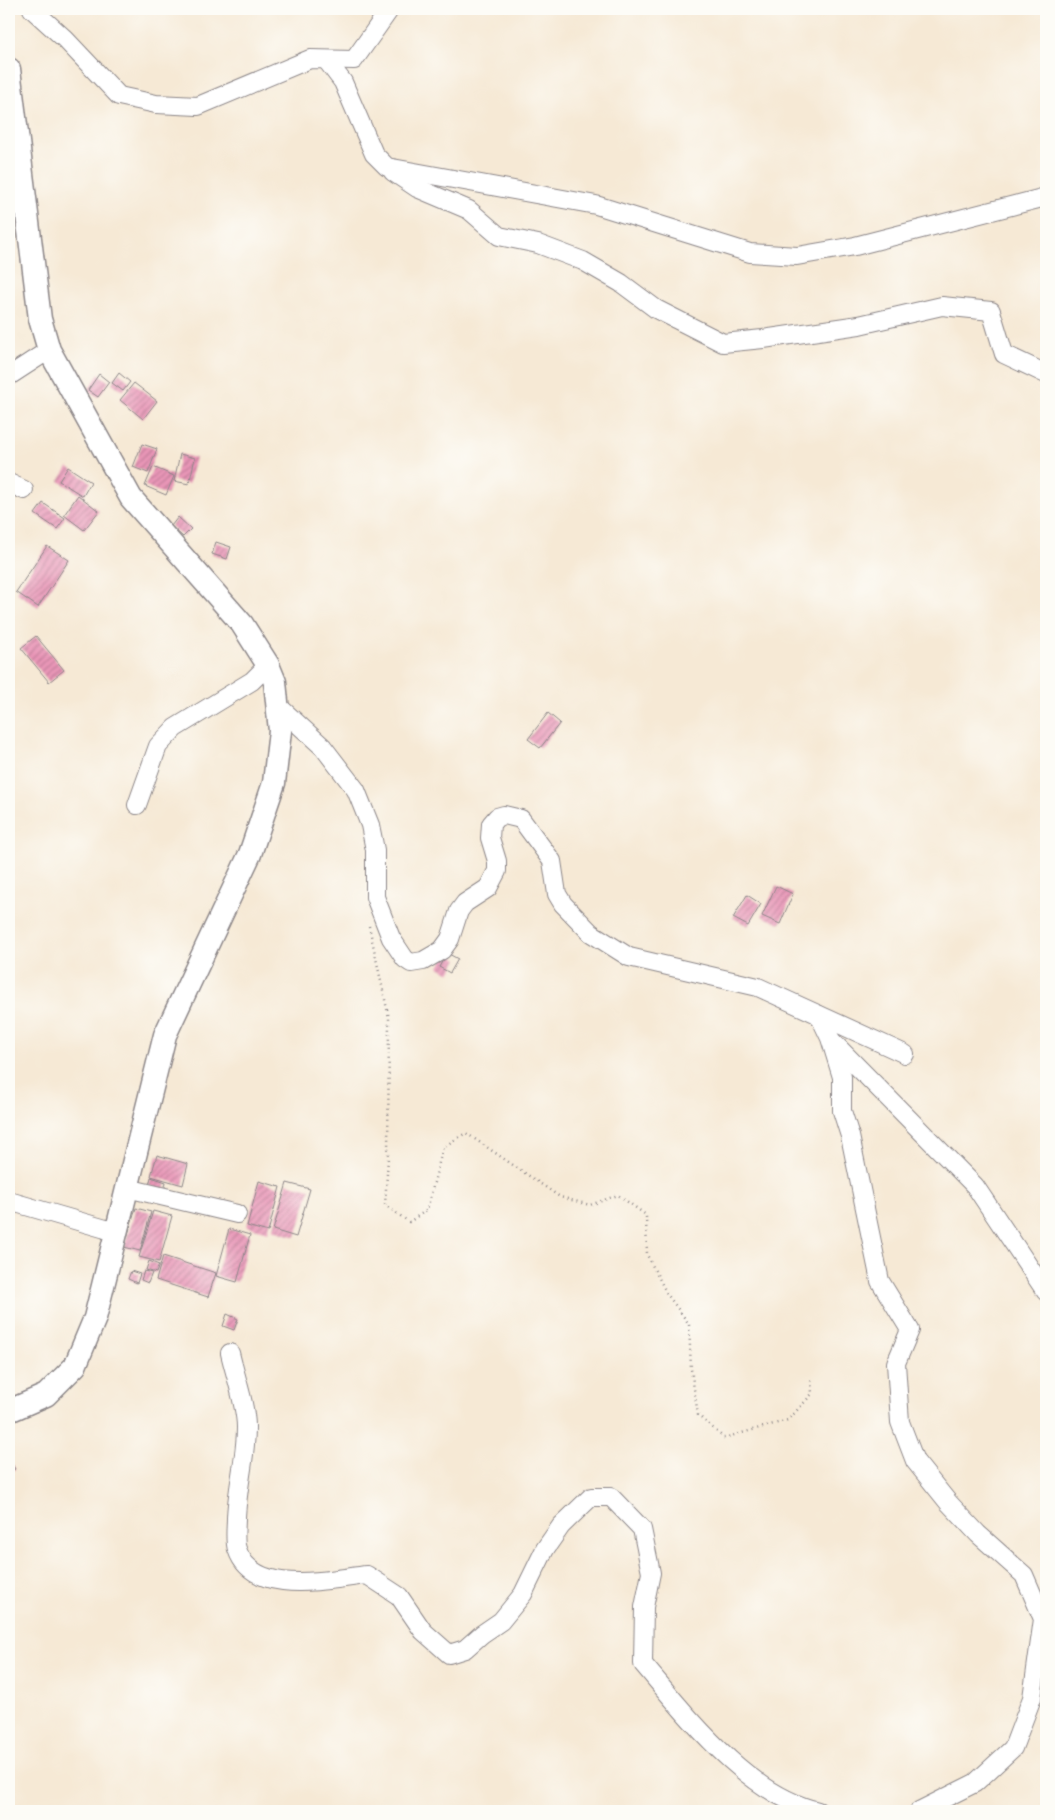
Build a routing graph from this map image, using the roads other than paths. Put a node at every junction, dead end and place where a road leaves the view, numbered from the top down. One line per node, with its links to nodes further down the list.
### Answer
1 (32, 9): 3 (street)
2 (390, 9): 3 (street)
3 (327, 61): 5 (street)
4 (9, 69): 7 (main road)
5 (387, 167): 6 (street); 8 (street)
6 (1046, 197)
7 (49, 350): 9 (street); 10 (main road)
8 (1046, 374)
9 (9, 376)
10 (268, 665): 11 (main road); 12 (street)
11 (277, 705): 13 (street); 16 (main road)
12 (137, 805)
13 (819, 1015): 14 (street); 15 (street)
14 (830, 1038): 20 (street); 24 (street)
15 (905, 1054)
16 (127, 1188): 18 (street); 19 (main road)
17 (9, 1201): 19 (street)
18 (236, 1214)
19 (116, 1232): 22 (main road)
20 (1046, 1292)
21 (230, 1353): 23 (street)
22 (9, 1412)
23 (818, 1811)
24 (918, 1811)

